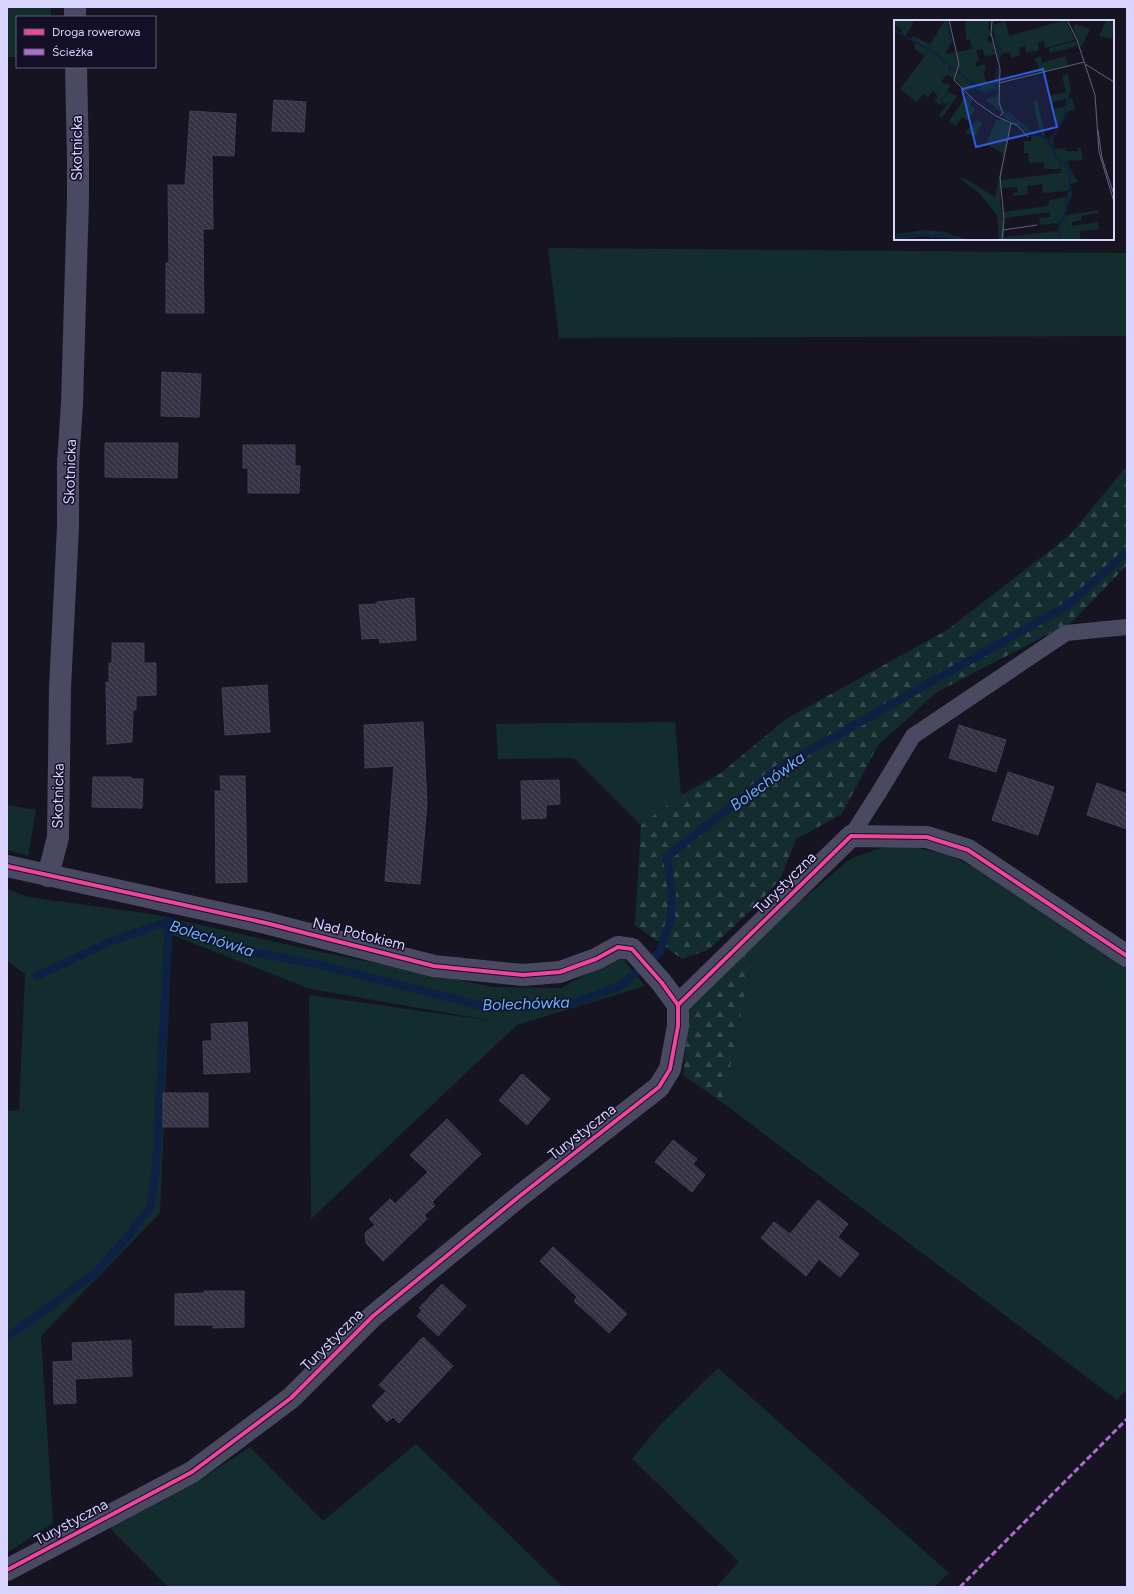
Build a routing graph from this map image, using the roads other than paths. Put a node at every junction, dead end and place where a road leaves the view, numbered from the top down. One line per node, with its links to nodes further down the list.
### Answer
1 (76, 68): 5 (street, Skotnicka)
2 (1127, 627): 3 (lane)
3 (851, 836): 6 (street); 7 (street, Turystyczna)
4 (7, 866): 5 (street, Nad Potokiem)
5 (48, 876): 7 (street, Nad Potokiem)
6 (1127, 956)
7 (678, 1005): 8 (street, Turystyczna)
8 (7, 1570)

